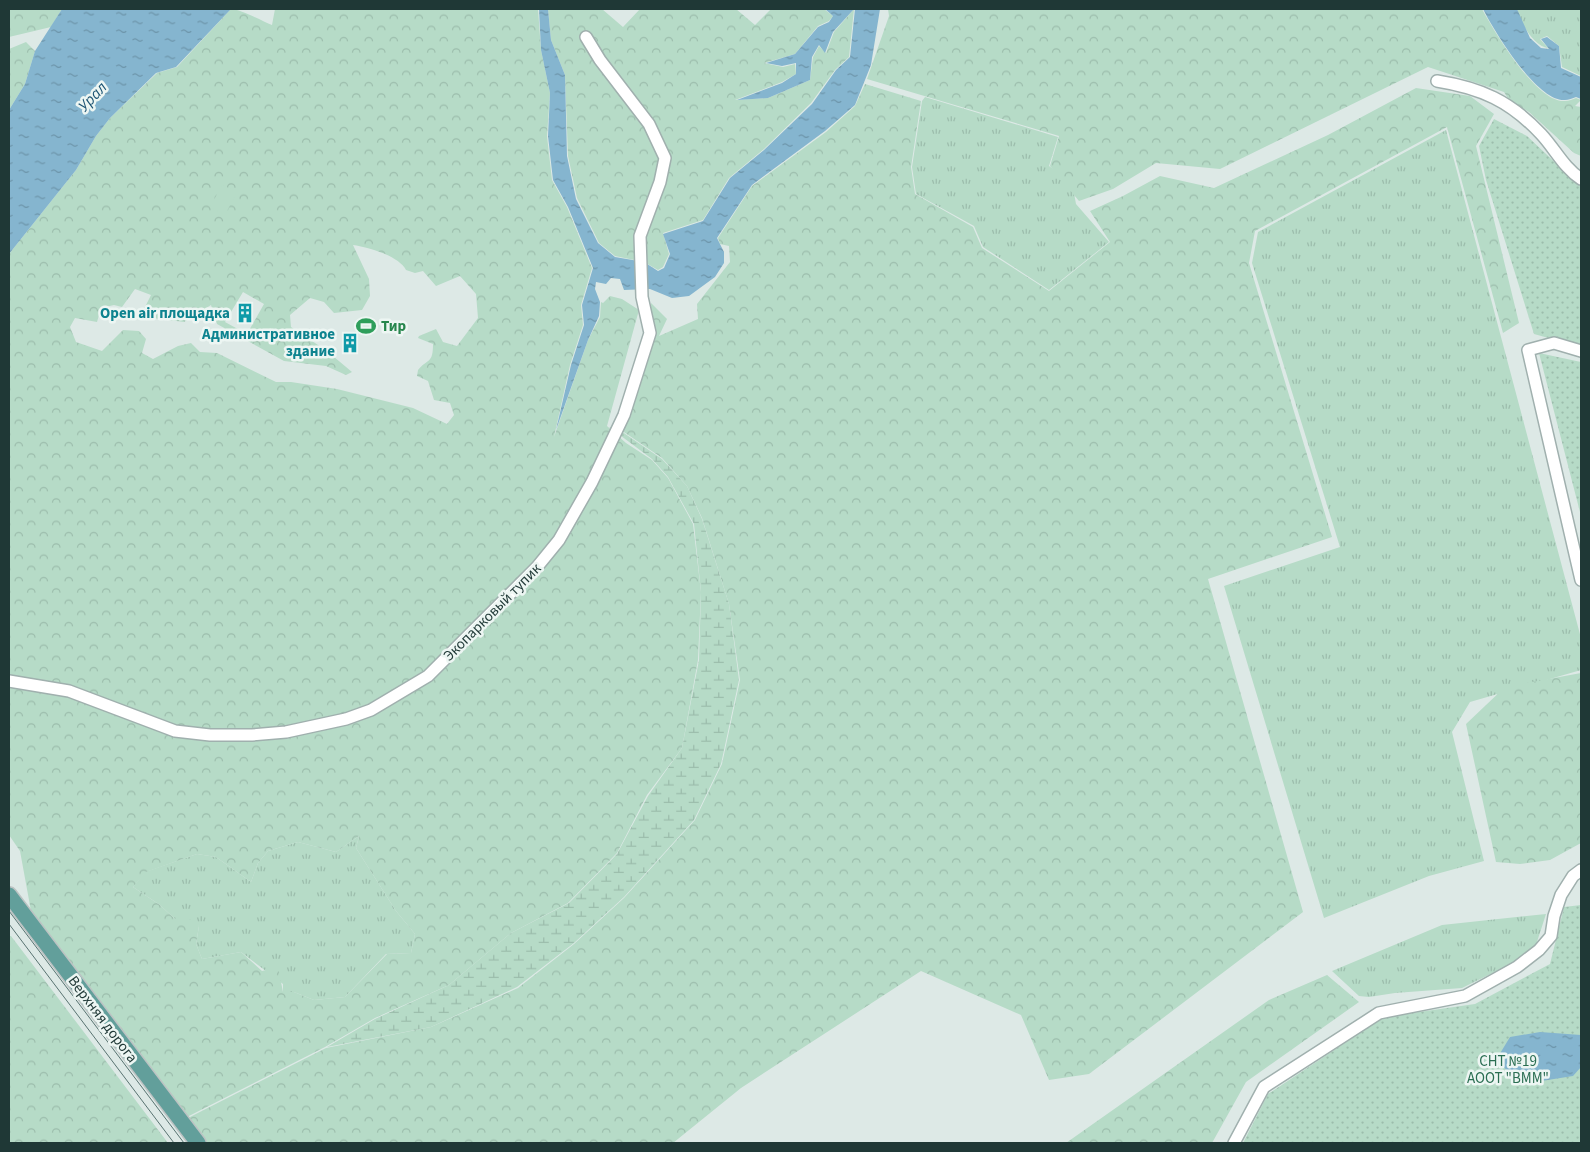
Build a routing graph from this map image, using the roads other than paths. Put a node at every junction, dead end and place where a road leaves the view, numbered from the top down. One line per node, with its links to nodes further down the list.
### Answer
1 (586, 37): 6 (street, Экопарковый тупик)
2 (1438, 81): 3 (street)
3 (1581, 179)
4 (1581, 351): 5 (street)
5 (1581, 580)
6 (9, 680)
7 (1581, 870): 10 (street)
8 (9, 895): 9 (main road, Верхняя дорога)
9 (198, 1143)
10 (1234, 1143)

